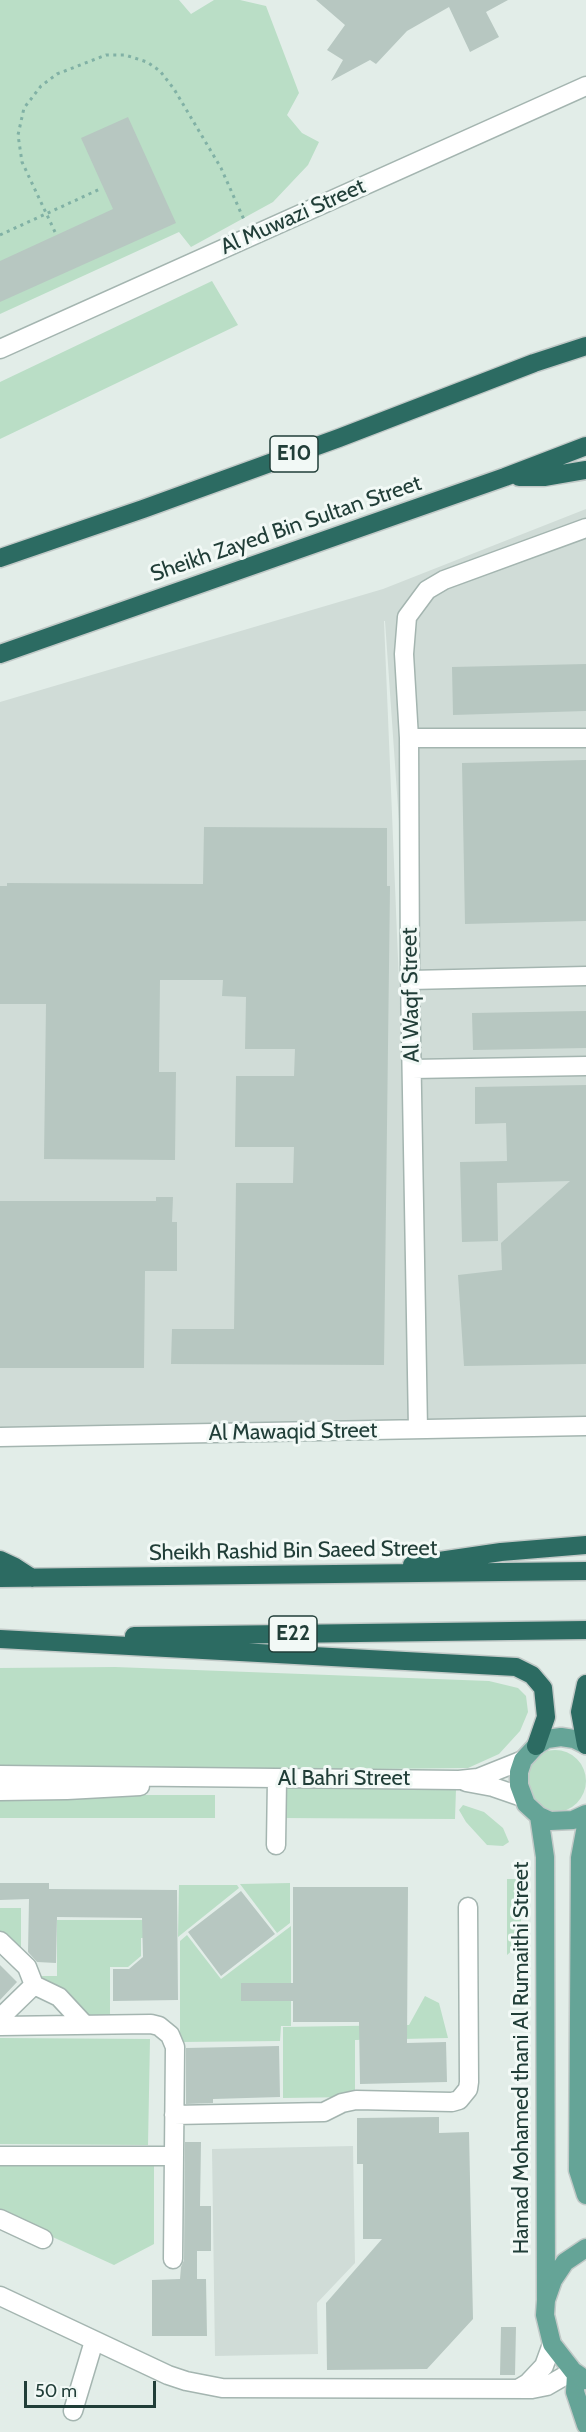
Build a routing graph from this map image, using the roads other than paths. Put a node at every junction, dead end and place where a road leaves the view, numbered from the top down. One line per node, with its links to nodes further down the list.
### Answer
1 (586, 86): 4 (street, Al Muwazi Street)
2 (586, 338): 5 (highway)
3 (586, 346): 5 (highway, E10)
4 (0, 349)
5 (534, 363): 10 (highway, E10)
6 (586, 446): 8 (highway, Sheikh Zayed Bin Sultan Street)
7 (586, 470): 8 (highway)
8 (505, 477): 11 (highway, Sheikh Zayed Bin Sultan Street)
9 (586, 528): 12 (street, Al Waqf Street)
10 (0, 558)
11 (0, 654)
12 (409, 738): 13 (street); 15 (street, Al Waqf Street)
13 (586, 738)
14 (586, 976): 15 (street)
15 (410, 980): 17 (street, Al Waqf Street)
16 (586, 1066): 17 (street)
17 (412, 1069): 19 (street, Al Waqf Street)
18 (586, 1426): 19 (street, Al Mawaqid Street)
19 (418, 1429): 20 (street, Al Mawaqid Street)
20 (0, 1437)
21 (586, 1545): 24 (highway)
22 (0, 1560): 26 (highway)
23 (586, 1571): 24 (highway, Sheikh Rashid Bin Saeed Street)
24 (361, 1574): 26 (highway, Sheikh Rashid Bin Saeed Street)
25 (0, 1578): 26 (highway, Sheikh Rashid Bin Saeed Street)
26 (32, 1578)
27 (586, 1630): 28 (highway, E22)
28 (0, 1638): 31 (highway)
29 (586, 1684): 30 (highway)
30 (586, 1745): 31 (main road)
31 (536, 1746): 32 (main road)
32 (523, 1760): 36 (street, Al Bahri Street); 38 (main road)
33 (0, 1775): 34 (street, Al Bahri Street)
34 (228, 1778): 35 (street, Al Bahri Street); 37 (street, Al Bahri Street)
35 (277, 1779): 36 (street, Al Bahri Street); 42 (street)
36 (459, 1780): 38 (street, Al Bahri Street)
37 (0, 1791)
38 (522, 1797): 40 (main road)
39 (586, 1814): 40 (main road)
40 (539, 1816): 59 (main road, Hamad Mohamed thani Al Rumaithi Street)
41 (586, 1826): 49 (main road)
42 (276, 1845)
43 (468, 1907): 50 (street)
44 (0, 1941): 45 (street)
45 (34, 1985): 46 (street); 47 (street)
46 (0, 2018)
47 (86, 2025): 48 (street); 50 (street)
48 (0, 2026)
49 (582, 2027): 53 (main road)
50 (174, 2115): 52 (street)
51 (0, 2156): 52 (street)
52 (174, 2156): 57 (street)
53 (586, 2195)
54 (0, 2219): 55 (street)
55 (43, 2240)
56 (586, 2248): 59 (main road)
57 (173, 2259)
58 (0, 2296): 60 (street)
59 (546, 2300): 61 (main road, Hamad Mohamed thani Al Rumaithi Street)
60 (94, 2341): 63 (street); 64 (street)
61 (552, 2344): 62 (main road); 63 (street)
62 (578, 2375): 63 (street); 65 (main road)
63 (518, 2389)
64 (73, 2411)
65 (586, 2425)

